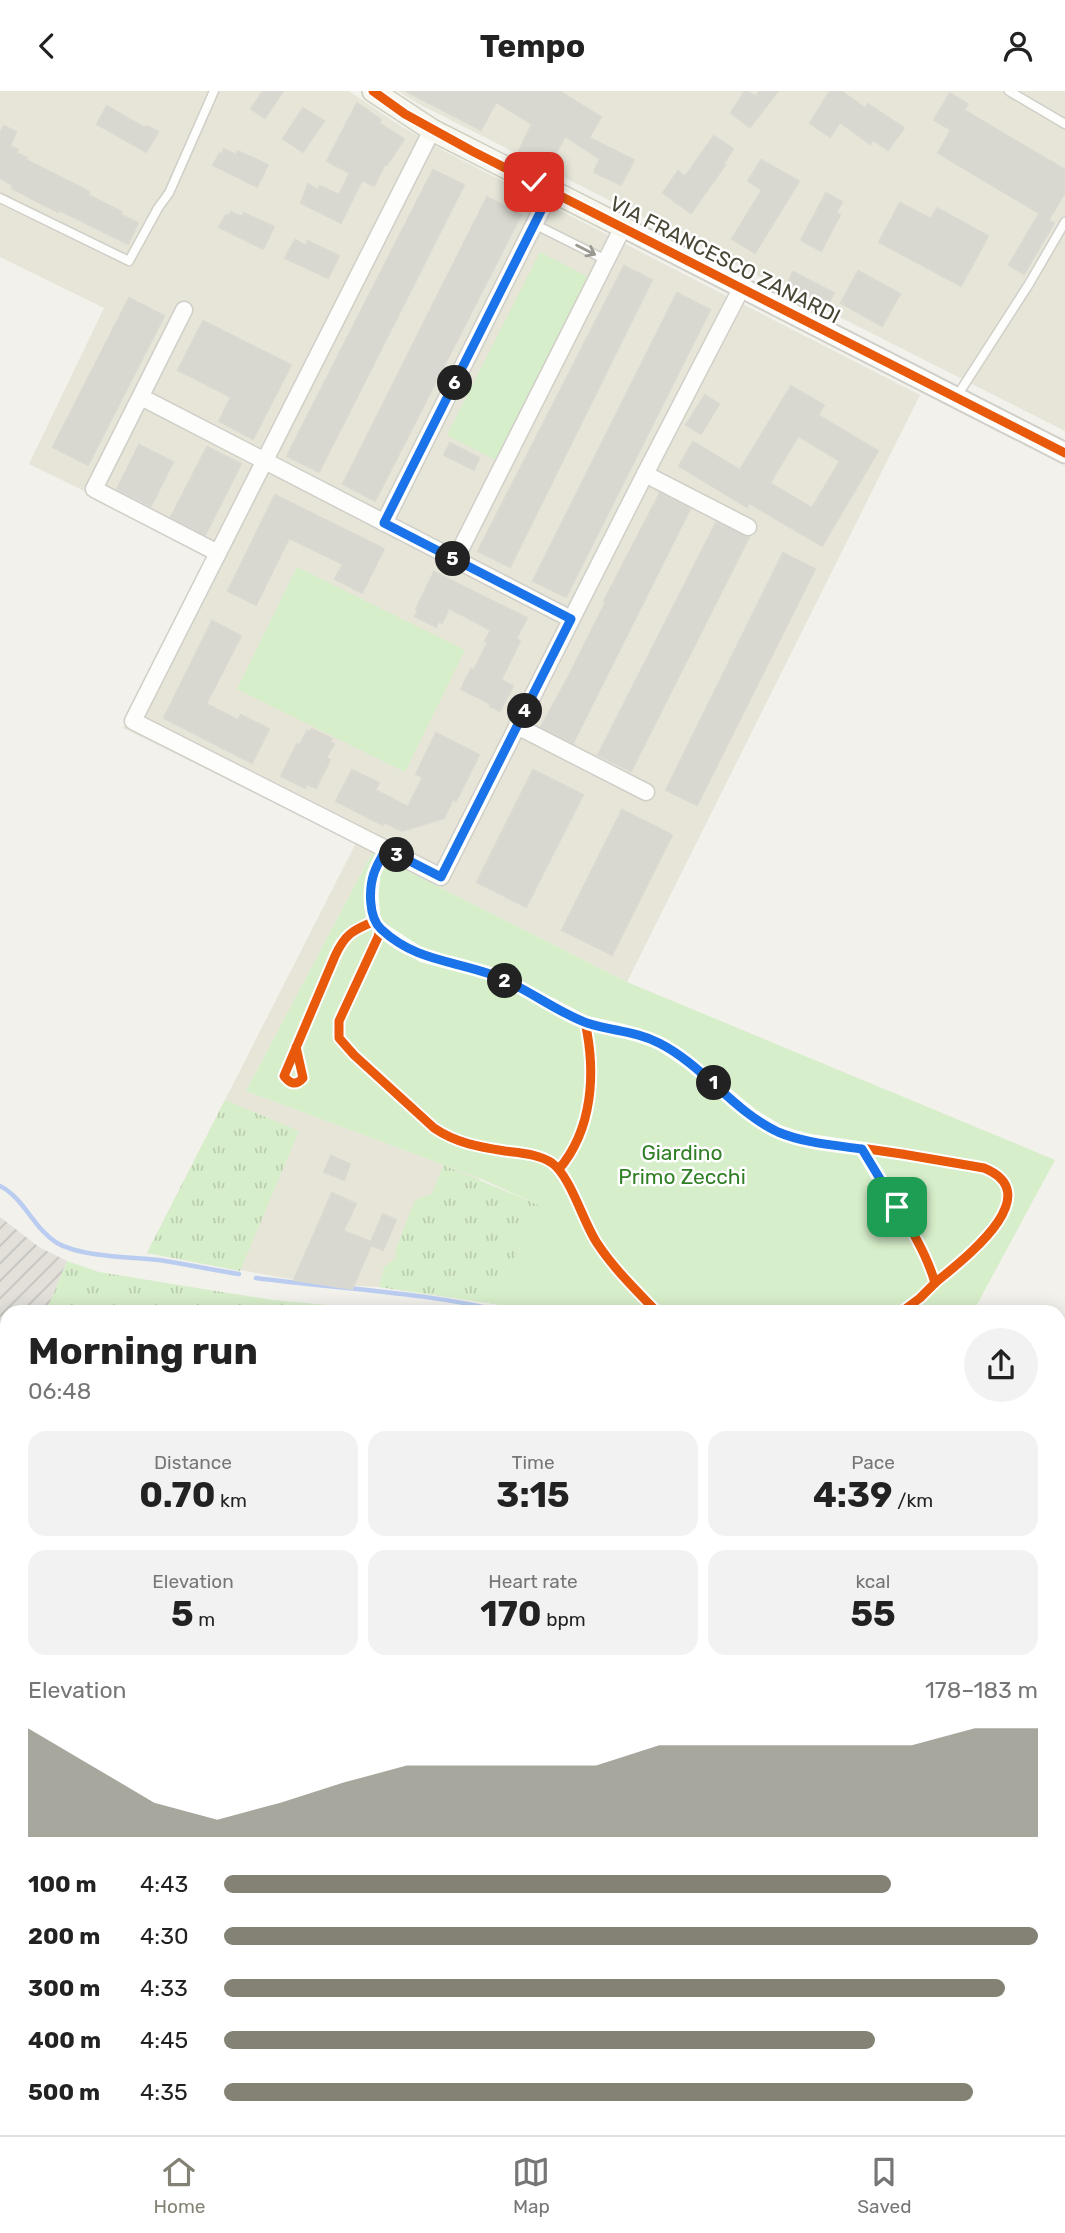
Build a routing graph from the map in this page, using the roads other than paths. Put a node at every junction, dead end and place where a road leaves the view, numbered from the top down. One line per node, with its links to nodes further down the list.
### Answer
1 (215, 91): 7 (lane)
2 (373, 91): 5 (main road, VIA FRANCESCO ZANARDI)
3 (1009, 91): 4 (lane)
4 (1065, 124)
5 (432, 130): 6 (main road, VIA FRANCESCO ZANARDI); 17 (street, VIA FRANCESCO ZANARDI)
6 (551, 191): 9 (street); 10 (main road, VIA FRANCESCO ZANARDI)
7 (0, 198)
8 (1065, 222): 15 (lane)
9 (534, 224): 11 (lane, one-way to 11); 19 (street)
10 (623, 227): 11 (street, VIA FRANCESCO ZANARDI); 12 (street, VIA FRANCESCO ZANARDI)
11 (606, 260): 22 (street, VIA FRANCESCO ZANARDI)
12 (742, 287): 15 (street, VIA FRANCESCO ZANARDI); 18 (street, VIA FRANCESCO ZANARDI)
13 (184, 310): 14 (street)
14 (141, 397): 17 (street); 21 (street)
15 (956, 398): 16 (street, VIA FRANCESCO ZANARDI)
16 (1065, 453)
17 (264, 460): 19 (street); 21 (street, VIA FRANCESCO ZANARDI)
18 (645, 474): 20 (street); 23 (street, VIA FRANCESCO ZANARDI)
19 (384, 523): 22 (street)
20 (748, 527)
21 (218, 553): 24 (street, VIA FRANCESCO ZANARDI)
22 (455, 560): 23 (street)
23 (571, 619): 24 (street, VIA FRANCESCO ZANARDI)
24 (517, 726): 25 (street)
25 (646, 792)

